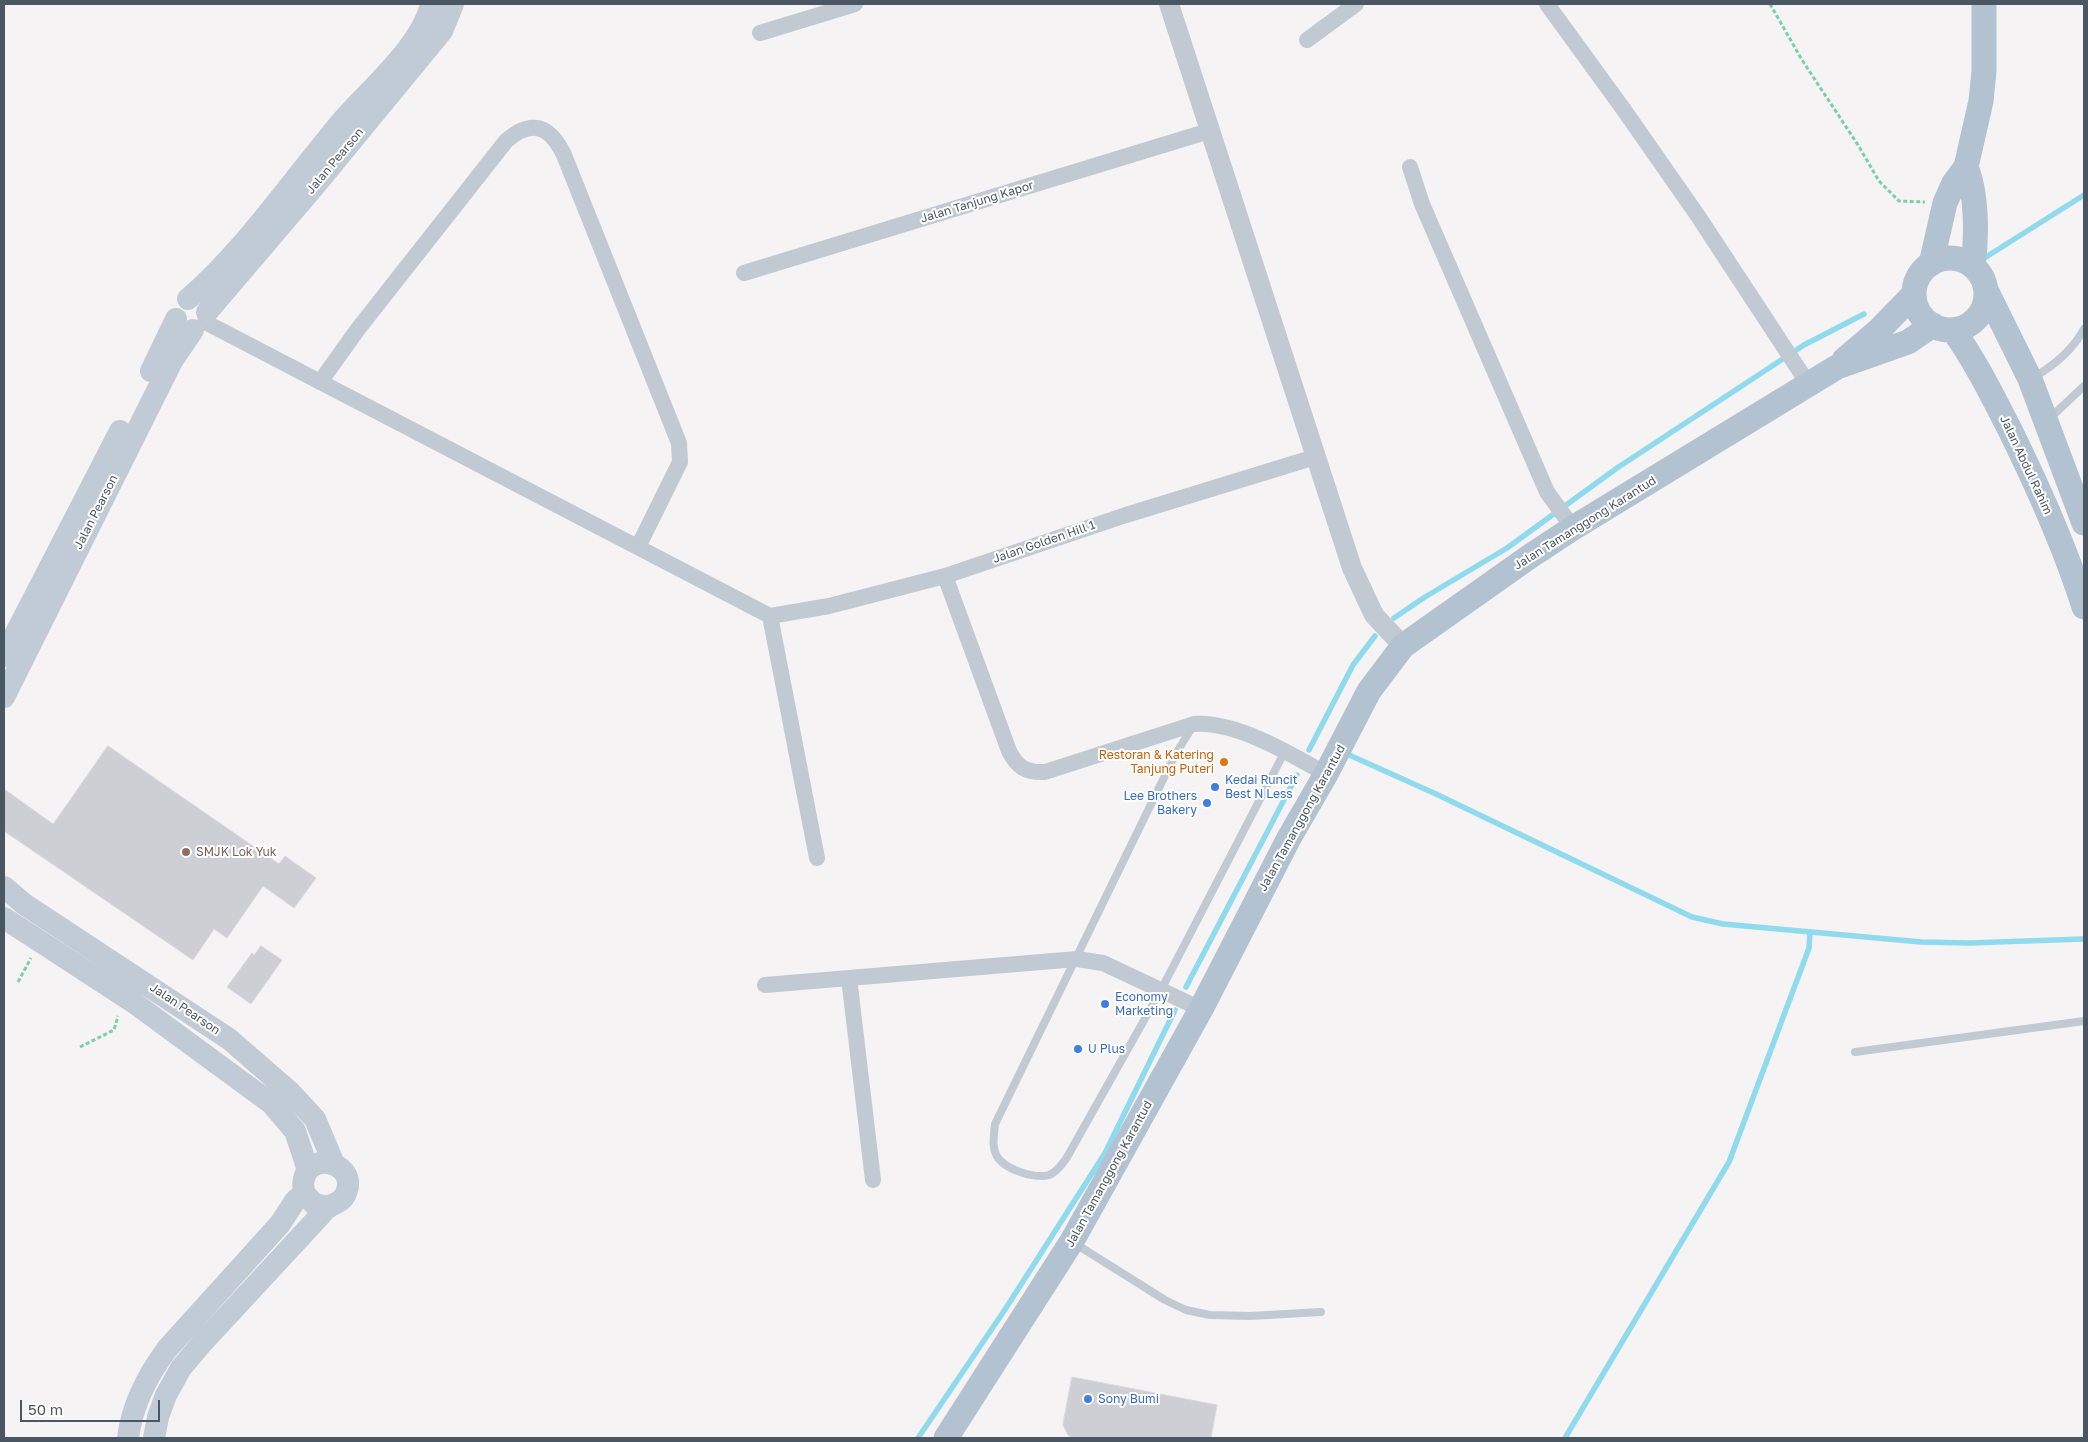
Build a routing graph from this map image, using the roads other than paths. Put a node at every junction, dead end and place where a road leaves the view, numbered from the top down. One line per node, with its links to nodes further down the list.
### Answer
1 (430, 4): 18 (main road, Jalan Pearson)
2 (453, 4): 18 (main road, Jalan Pearson)
3 (855, 4): 8 (street)
4 (1169, 4): 10 (street)
5 (1356, 4): 9 (street)
6 (1547, 4): 21 (street)
7 (1984, 4): 12 (main road)
8 (760, 33)
9 (1306, 40)
10 (1209, 131): 15 (street, Jalan Tanjung Kapor); 27 (street)
11 (1410, 167): 28 (street)
12 (1966, 167): 13 (main road); 14 (main road)
13 (1931, 264): 14 (main road); 17 (main road)
14 (1973, 266): 16 (main road)
15 (744, 273)
16 (1986, 290): 19 (main road); 23 (main road)
17 (1914, 294): 19 (main road); 22 (main road, Jalan Tamanggong Karantud)
18 (195, 321): 24 (street); 35 (main road, Jalan Pearson); 36 (main road, Jalan Pearson)
19 (1943, 327): 22 (main road, Jalan Tamanggong Karantud); 32 (main road, Jalan Abdul Rahim)
20 (2084, 329): 23 (lane)
21 (1798, 367): 22 (main road, Jalan Tamanggong Karantud); 28 (main road, Jalan Tamanggong Karantud)
22 (1837, 367)
23 (2030, 379): 26 (main road)
24 (320, 382): 30 (street); 30 (street)
25 (2084, 386): 26 (lane)
26 (2046, 422): 29 (main road)
27 (1315, 457): 31 (street, Jalan Golden Hill 1); 34 (street)
28 (1569, 522): 34 (main road, Jalan Tamanggong Karantud)
29 (2084, 523)
30 (638, 547): 33 (street)
31 (945, 576): 33 (street, Jalan Golden Hill 1); 37 (street)
32 (2084, 608)
33 (770, 616): 40 (street)
34 (1403, 646): 39 (main road, Jalan Tamanggong Karantud)
35 (4, 656)
36 (4, 697)
37 (1194, 724): 38 (street); 43 (lane)
38 (1284, 750): 39 (street); 46 (lane)
39 (1326, 774): 47 (main road, Jalan Tamanggong Karantud)
40 (818, 858)
41 (4, 887): 50 (main road, Jalan Pearson)
42 (4, 918): 51 (main road, Jalan Pearson)
43 (1077, 959): 44 (street); 46 (street); 46 (lane)
44 (849, 978): 45 (street); 52 (street)
45 (765, 985)
46 (1161, 990): 47 (street)
47 (1201, 1009): 55 (main road, Jalan Tamanggong Karantud)
48 (2084, 1020): 49 (lane)
49 (1855, 1052)
50 (334, 1164): 51 (main road); 54 (main road)
51 (308, 1170): 53 (main road)
52 (874, 1180)
53 (304, 1193): 54 (main road); 57 (main road)
54 (329, 1207): 58 (main road)
55 (1072, 1242): 56 (lane); 59 (main road, Jalan Tamanggong Karantud)
56 (1321, 1312)
57 (128, 1438)
58 (154, 1438)
59 (946, 1438)

